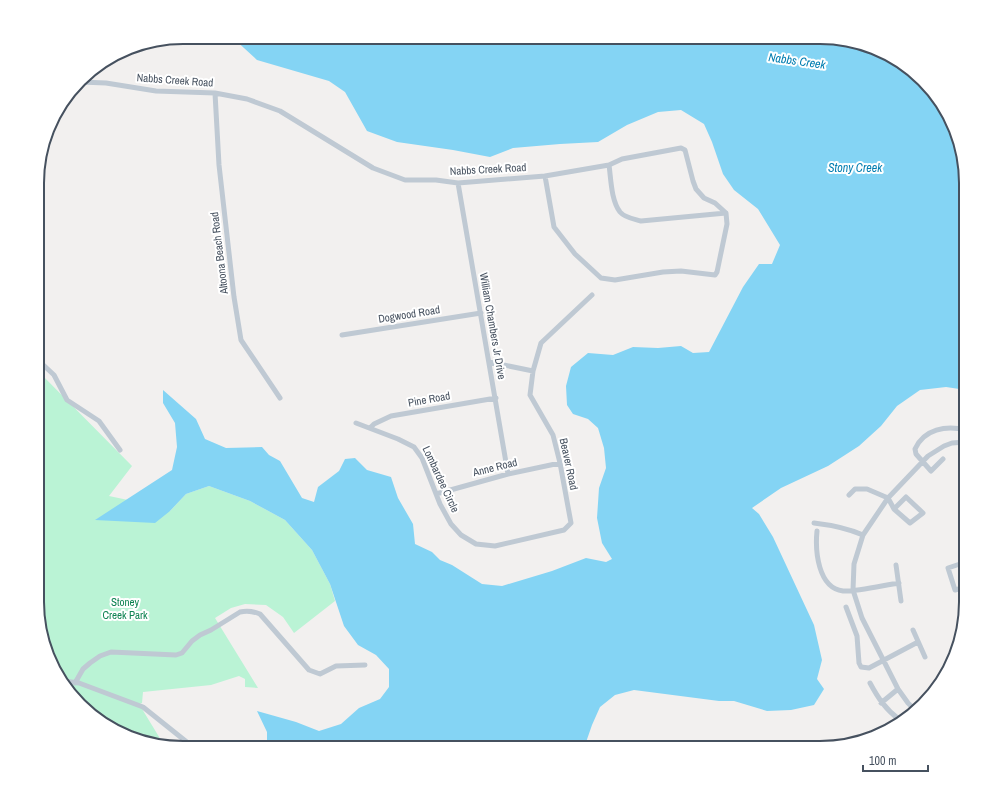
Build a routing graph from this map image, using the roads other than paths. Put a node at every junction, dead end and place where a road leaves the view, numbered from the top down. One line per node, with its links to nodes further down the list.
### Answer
1 (88, 82): 2 (street, Nabbs Creek Road)
2 (215, 93): 5 (street, Nabbs Creek Road); 13 (street, Altoona Beach Road)
3 (609, 165): 4 (street, Nabbs Creek Road); 6 (street); 6 (street, Nabbs Creek Road)
4 (545, 176): 5 (street, Nabbs Creek Road); 6 (street)
5 (458, 183): 8 (street, William Chambers Jr Drive)
6 (726, 213)
7 (592, 295): 12 (street, Beaver Road)
8 (480, 313): 9 (street, Dogwood Road); 10 (street, William Chambers Jr Drive)
9 (342, 335)
10 (490, 362): 12 (street); 14 (street, William Chambers Jr Drive)
11 (44, 366): 19 (street)
12 (534, 370): 22 (street, Beaver Road)
13 (280, 398)
14 (496, 398): 16 (street, Pine Road); 23 (street, William Chambers Jr Drive)
15 (356, 423): 16 (street, Lombardee Circle)
16 (370, 428): 24 (street, Lombardee Circle)
17 (959, 428): 21 (street)
18 (959, 442): 21 (street)
19 (120, 450)
20 (943, 458): 21 (street)
21 (922, 462): 26 (street)
22 (560, 463): 23 (street, Anne Road); 28 (street, Beaver Road)
23 (508, 474): 24 (street, Anne Road)
24 (436, 494): 28 (street, Lombardee Circle)
25 (849, 495): 26 (street)
26 (888, 498): 27 (street); 31 (street)
27 (894, 509): 27 (street)
28 (571, 523)
29 (814, 523): 31 (street)
30 (817, 531): 36 (street)
31 (863, 535): 36 (street)
32 (959, 564): 35 (street)
33 (896, 565): 34 (street)
34 (899, 583): 36 (street); 37 (street)
35 (959, 589)
36 (853, 590): 42 (street)
37 (901, 601)
38 (846, 607): 42 (street)
39 (913, 630): 40 (street)
40 (918, 642): 41 (street); 42 (street)
41 (925, 657)
42 (883, 661): 47 (street)
43 (365, 665): 45 (street)
44 (70, 682): 45 (street)
45 (75, 683): 51 (street)
46 (870, 683): 48 (street)
47 (898, 690): 48 (street); 49 (street)
48 (882, 703): 50 (street)
49 (911, 706)
50 (897, 718)
51 (186, 741)

